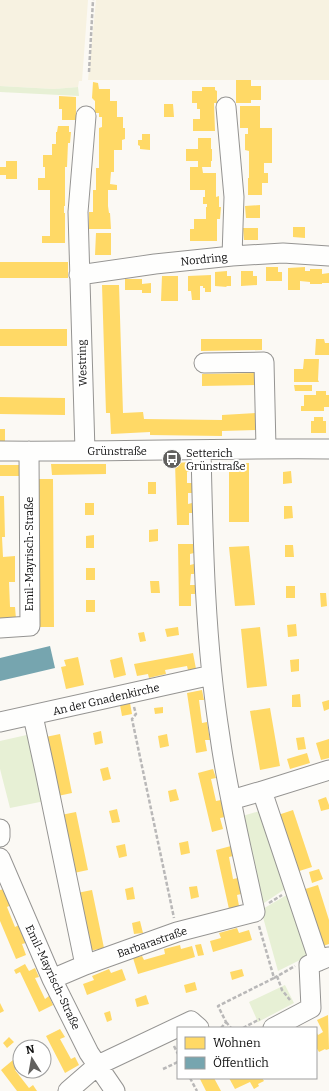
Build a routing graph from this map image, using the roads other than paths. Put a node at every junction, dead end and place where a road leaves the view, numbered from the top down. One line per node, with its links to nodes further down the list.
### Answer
1 (226, 107): 3 (street)
2 (86, 116): 5 (street, Westring)
3 (232, 256): 4 (street, Nordring); 5 (street, Nordring)
4 (329, 256)
5 (80, 275): 12 (street, Westring)
6 (204, 363): 7 (street)
7 (266, 448): 8 (street, Grünstraße); 10 (street, Grünstraße)
8 (329, 449)
9 (0, 450): 11 (street, Grünstraße)
10 (201, 450): 12 (street, Grünstraße); 14 (street)
11 (29, 451): 12 (street, Grünstraße); 13 (street, Emil-Mayrisch-Straße)
12 (85, 451)
13 (0, 628)
14 (212, 675): 15 (street, An der Gnadenkirche); 19 (street)
15 (33, 716): 16 (street, An der Gnadenkirche); 24 (street)
16 (0, 722)
17 (329, 770): 18 (street)
18 (262, 792): 19 (street); 23 (street)
19 (231, 800): 24 (street, Barbarastraße)
20 (0, 829): 21 (street)
21 (0, 837)
22 (0, 858): 25 (street, Emil-Mayrisch-Straße)
23 (319, 961): 28 (street)
24 (85, 965): 25 (street, Barbarastraße)
25 (52, 979): 30 (street, Emil-Mayrisch-Straße)
26 (178, 1027): 27 (street)
27 (199, 1027)
28 (275, 1027)
29 (177, 1028): 30 (street)
30 (98, 1065): 31 (street); 32 (street, Emil-Mayrisch-Straße)
31 (68, 1091)
32 (115, 1091)

